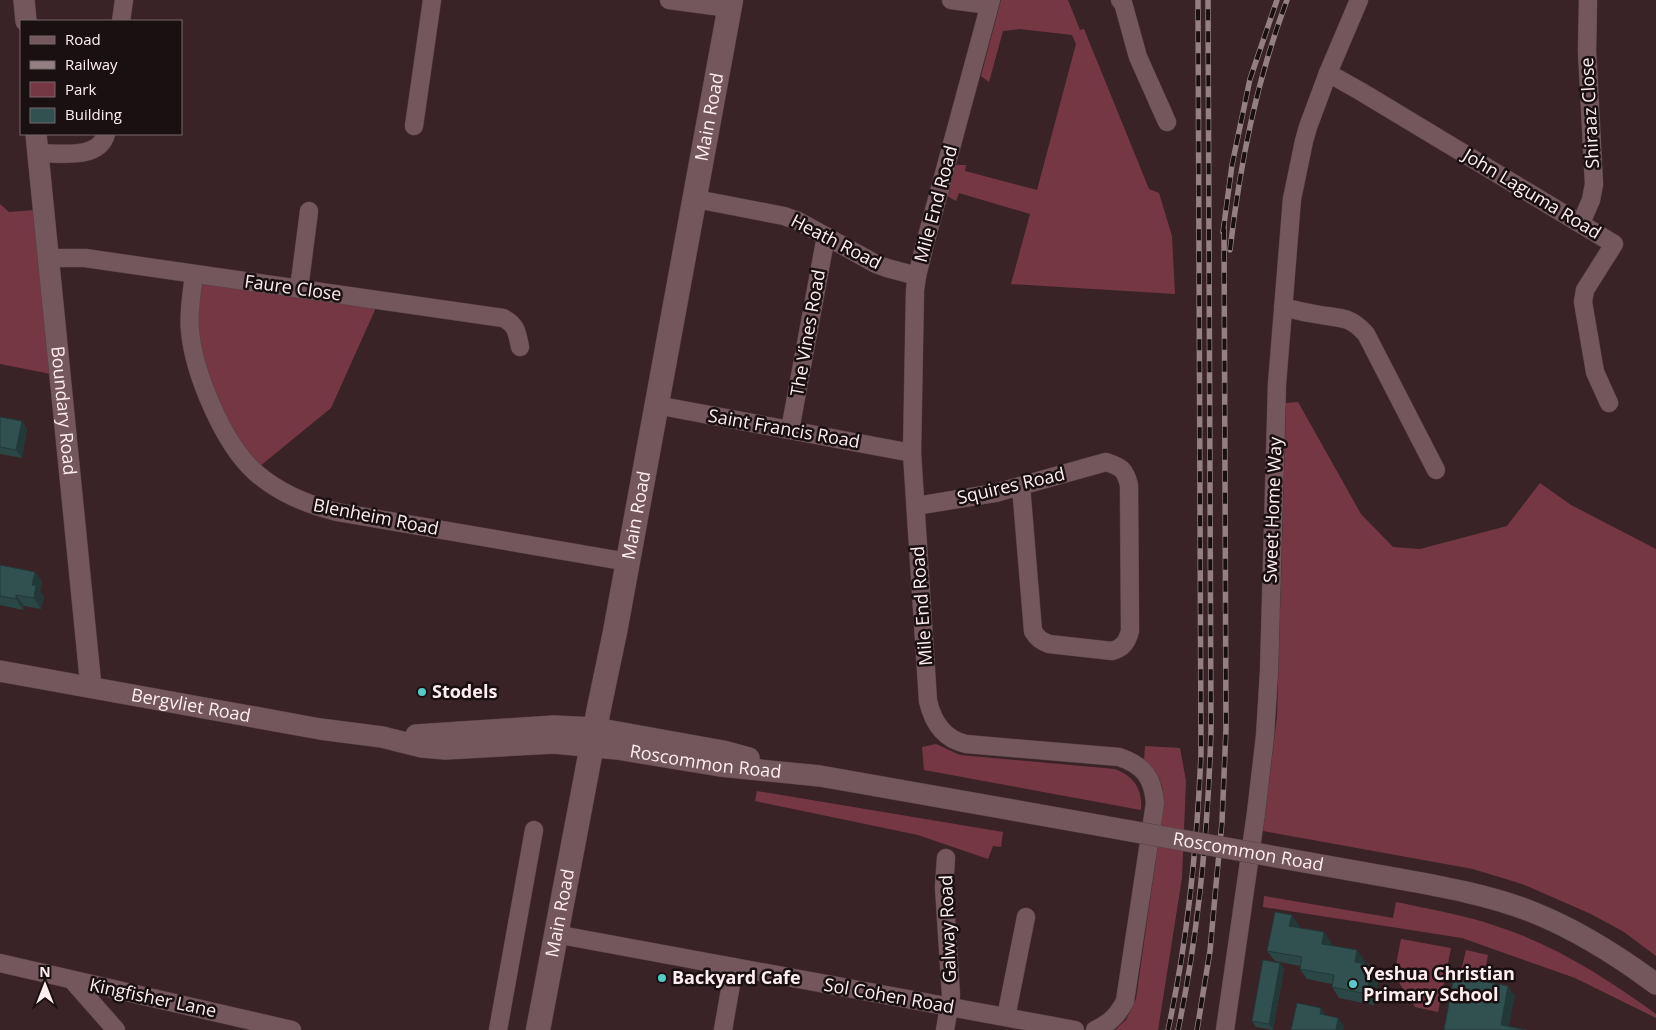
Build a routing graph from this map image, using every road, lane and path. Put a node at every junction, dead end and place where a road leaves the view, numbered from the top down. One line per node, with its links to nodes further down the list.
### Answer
1 (24, 0): 11 (street)
2 (124, 0): 12 (street)
3 (432, 0): 15 (street)
4 (669, 0): 10 (street)
5 (951, 0): 9 (street)
6 (1120, 0): 14 (street)
7 (1359, 0): 13 (street, Sweet Home Way)
8 (1588, 0): 20 (street, Shiraaz Close)
9 (990, 2): 24 (street, Mile End Road)
10 (730, 4): 18 (main road, Main Road)
11 (26, 20)
12 (121, 20)
13 (1328, 73): 20 (street, John Laguma Road); 26 (street, Sweet Home Way)
14 (1167, 122)
15 (414, 126)
16 (106, 135): 17 (street)
17 (37, 143): 22 (street, Boundary Road)
18 (696, 198): 21 (street, Heath Road); 29 (main road, Main Road)
19 (309, 210): 25 (street)
20 (1581, 223): 28 (street, John Laguma Road)
21 (826, 236): 24 (street, Heath Road); 30 (street, The Vines Road)
22 (48, 258): 23 (street, Faure Close); 37 (street, Boundary Road)
23 (194, 274): 25 (street, Faure Close); 35 (street, Blenheim Road)
24 (917, 276): 31 (street, Mile End Road)
25 (298, 289): 27 (street, Faure Close)
26 (1283, 307): 32 (street); 57 (street, Sweet Home Way)
27 (520, 347)
28 (1609, 404)
29 (656, 405): 30 (street, Saint Francis Road); 35 (main road, Main Road)
30 (790, 430): 31 (street, Saint Francis Road)
31 (912, 453): 34 (street, Mile End Road)
32 (1436, 470)
33 (1021, 486): 33 (street, Squires Road); 34 (street, Squires Road)
34 (916, 506): 56 (street, Mile End Road)
35 (628, 562): 38 (main road, Main Road)
36 (0, 671): 37 (street, Bergvliet Road)
37 (91, 687): 38 (street, Bergvliet Road)
38 (594, 738): 42 (main road, Main Road); 46 (street, Roscommon Road, bridge)
39 (534, 830): 51 (street)
40 (946, 858): 47 (street, Galway Road)
41 (1026, 917): 48 (street)
42 (555, 934): 44 (street, Sol Cohen Road); 52 (main road, Main Road)
43 (0, 963): 45 (street, Kingfisher Lane)
44 (734, 967): 47 (street, Sol Cohen Road); 53 (street)
45 (72, 980): 49 (street); 50 (street, Kingfisher Lane)
46 (1656, 984)
47 (950, 1007): 48 (street, Sol Cohen Road); 54 (street, Galway Road)
48 (1006, 1018): 55 (street, Sol Cohen Road)
49 (116, 1030)
50 (292, 1030)
51 (498, 1030)
52 (538, 1030)
53 (723, 1030)
54 (945, 1030)
55 (1074, 1030)
56 (1095, 1030)
57 (1225, 1030)

